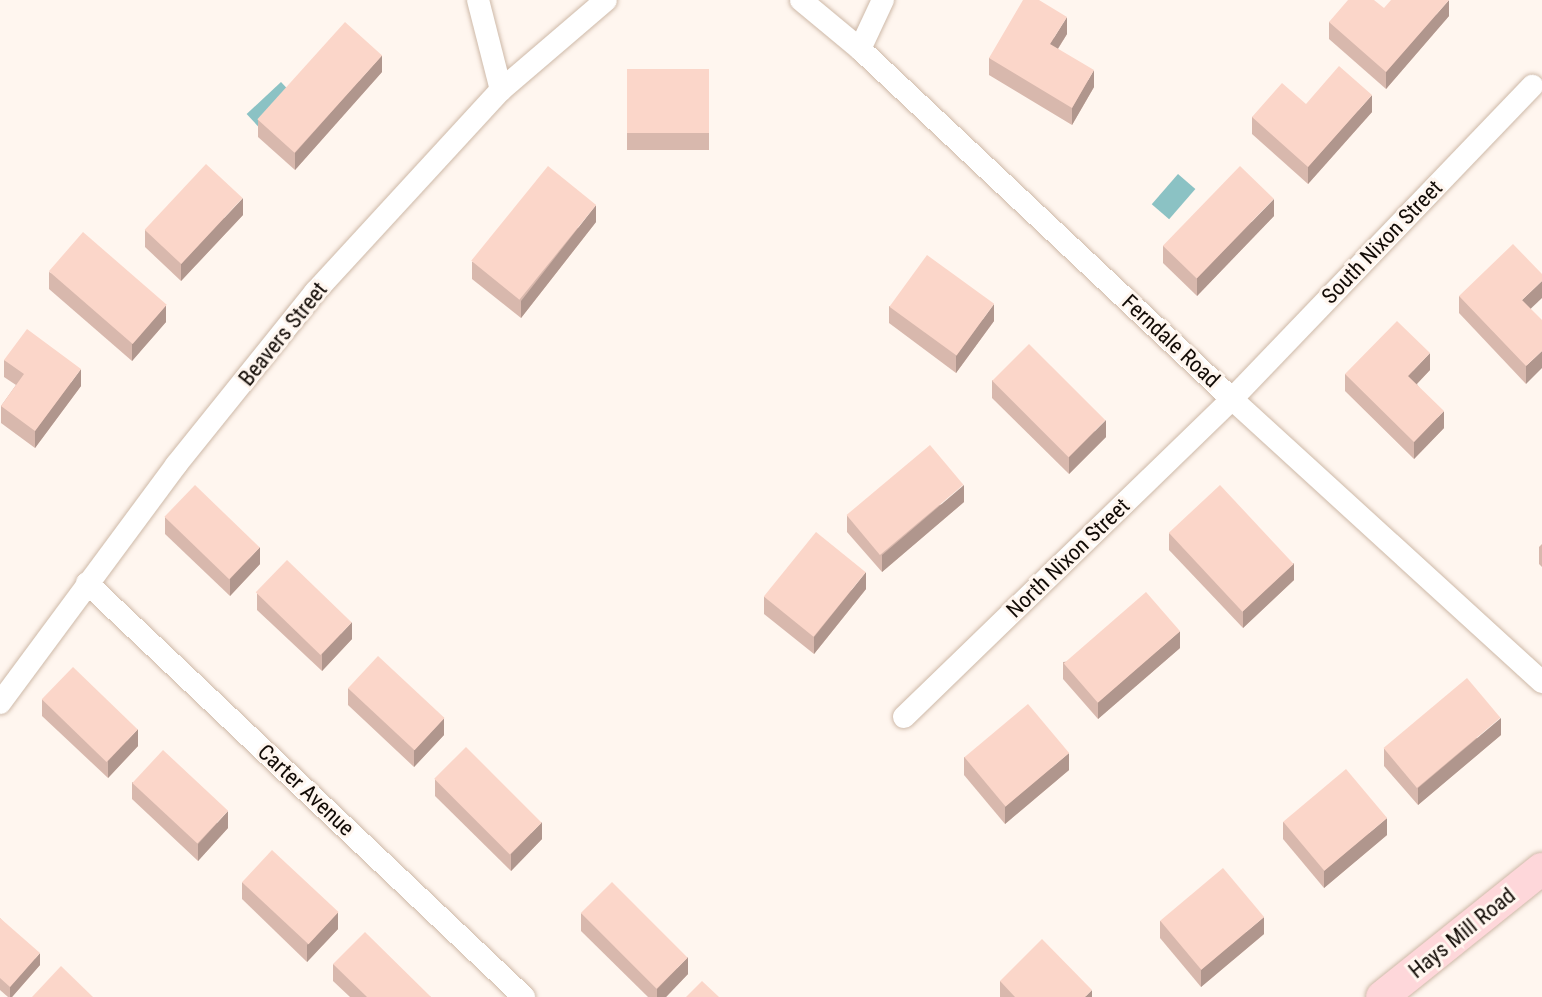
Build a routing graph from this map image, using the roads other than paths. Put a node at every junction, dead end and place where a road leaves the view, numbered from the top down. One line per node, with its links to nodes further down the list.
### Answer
1 (478, 0): 7 (street)
2 (606, 0): 7 (street, Beavers Street)
3 (801, 0): 5 (street, Ferndale Road)
4 (883, 0): 5 (street)
5 (860, 49): 8 (street, Ferndale Road)
6 (1532, 86): 8 (street, South Nixon Street)
7 (501, 90): 9 (street, Beavers Street)
8 (1232, 399): 10 (street, Ferndale Road); 12 (street, North Nixon Street)
9 (87, 583): 11 (street, Beavers Street); 14 (street, Carter Avenue)
10 (1542, 682)
11 (0, 703)
12 (904, 717)
13 (1542, 869): 15 (street, Hays Mill Road)
14 (524, 997)
15 (1382, 997)

